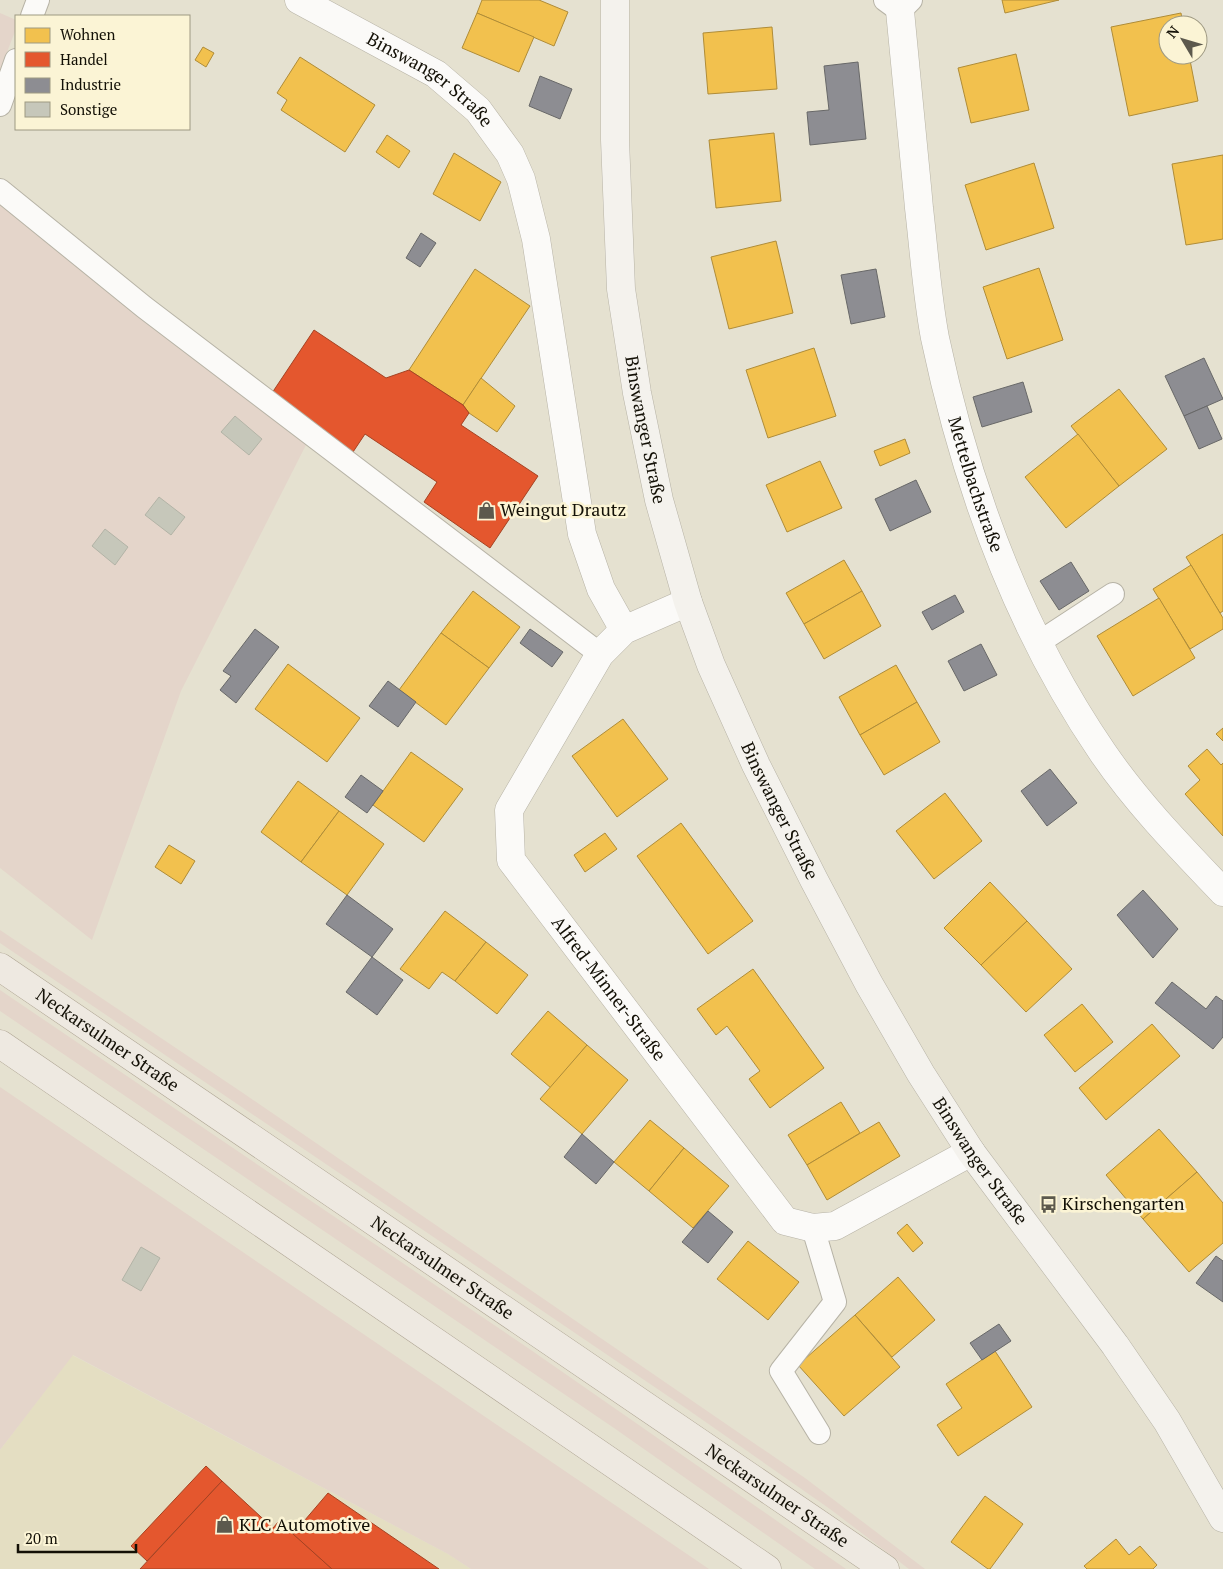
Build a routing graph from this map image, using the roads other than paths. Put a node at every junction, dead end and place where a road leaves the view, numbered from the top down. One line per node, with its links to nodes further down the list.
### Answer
1 (38, 0): 5 (lane)
2 (299, 0): 11 (street, Binswanger Straße)
3 (615, 0): 10 (main road, Binswanger Straße)
4 (899, 4): 12 (street, Mettelbachstraße)
5 (32, 15)
6 (15, 63): 7 (lane)
7 (0, 104)
8 (0, 190): 13 (lane)
9 (1112, 594): 12 (lane)
10 (688, 602): 11 (street, Alfred-Minner-Straße); 17 (main road, Binswanger Straße)
11 (624, 630): 13 (street, Alfred-Minner-Straße)
12 (1038, 643): 14 (street, Mettelbachstraße)
13 (600, 654): 18 (street, Alfred-Minner-Straße)
14 (1223, 892)
15 (0, 967): 22 (main road, Neckarsulmer Straße)
16 (0, 1044): 21 (main road)
17 (971, 1152): 18 (street, Alfred-Minner-Straße); 20 (main road, Binswanger Straße)
18 (813, 1228): 19 (lane)
19 (819, 1433)
20 (1223, 1518)
21 (767, 1569)
22 (885, 1569)

